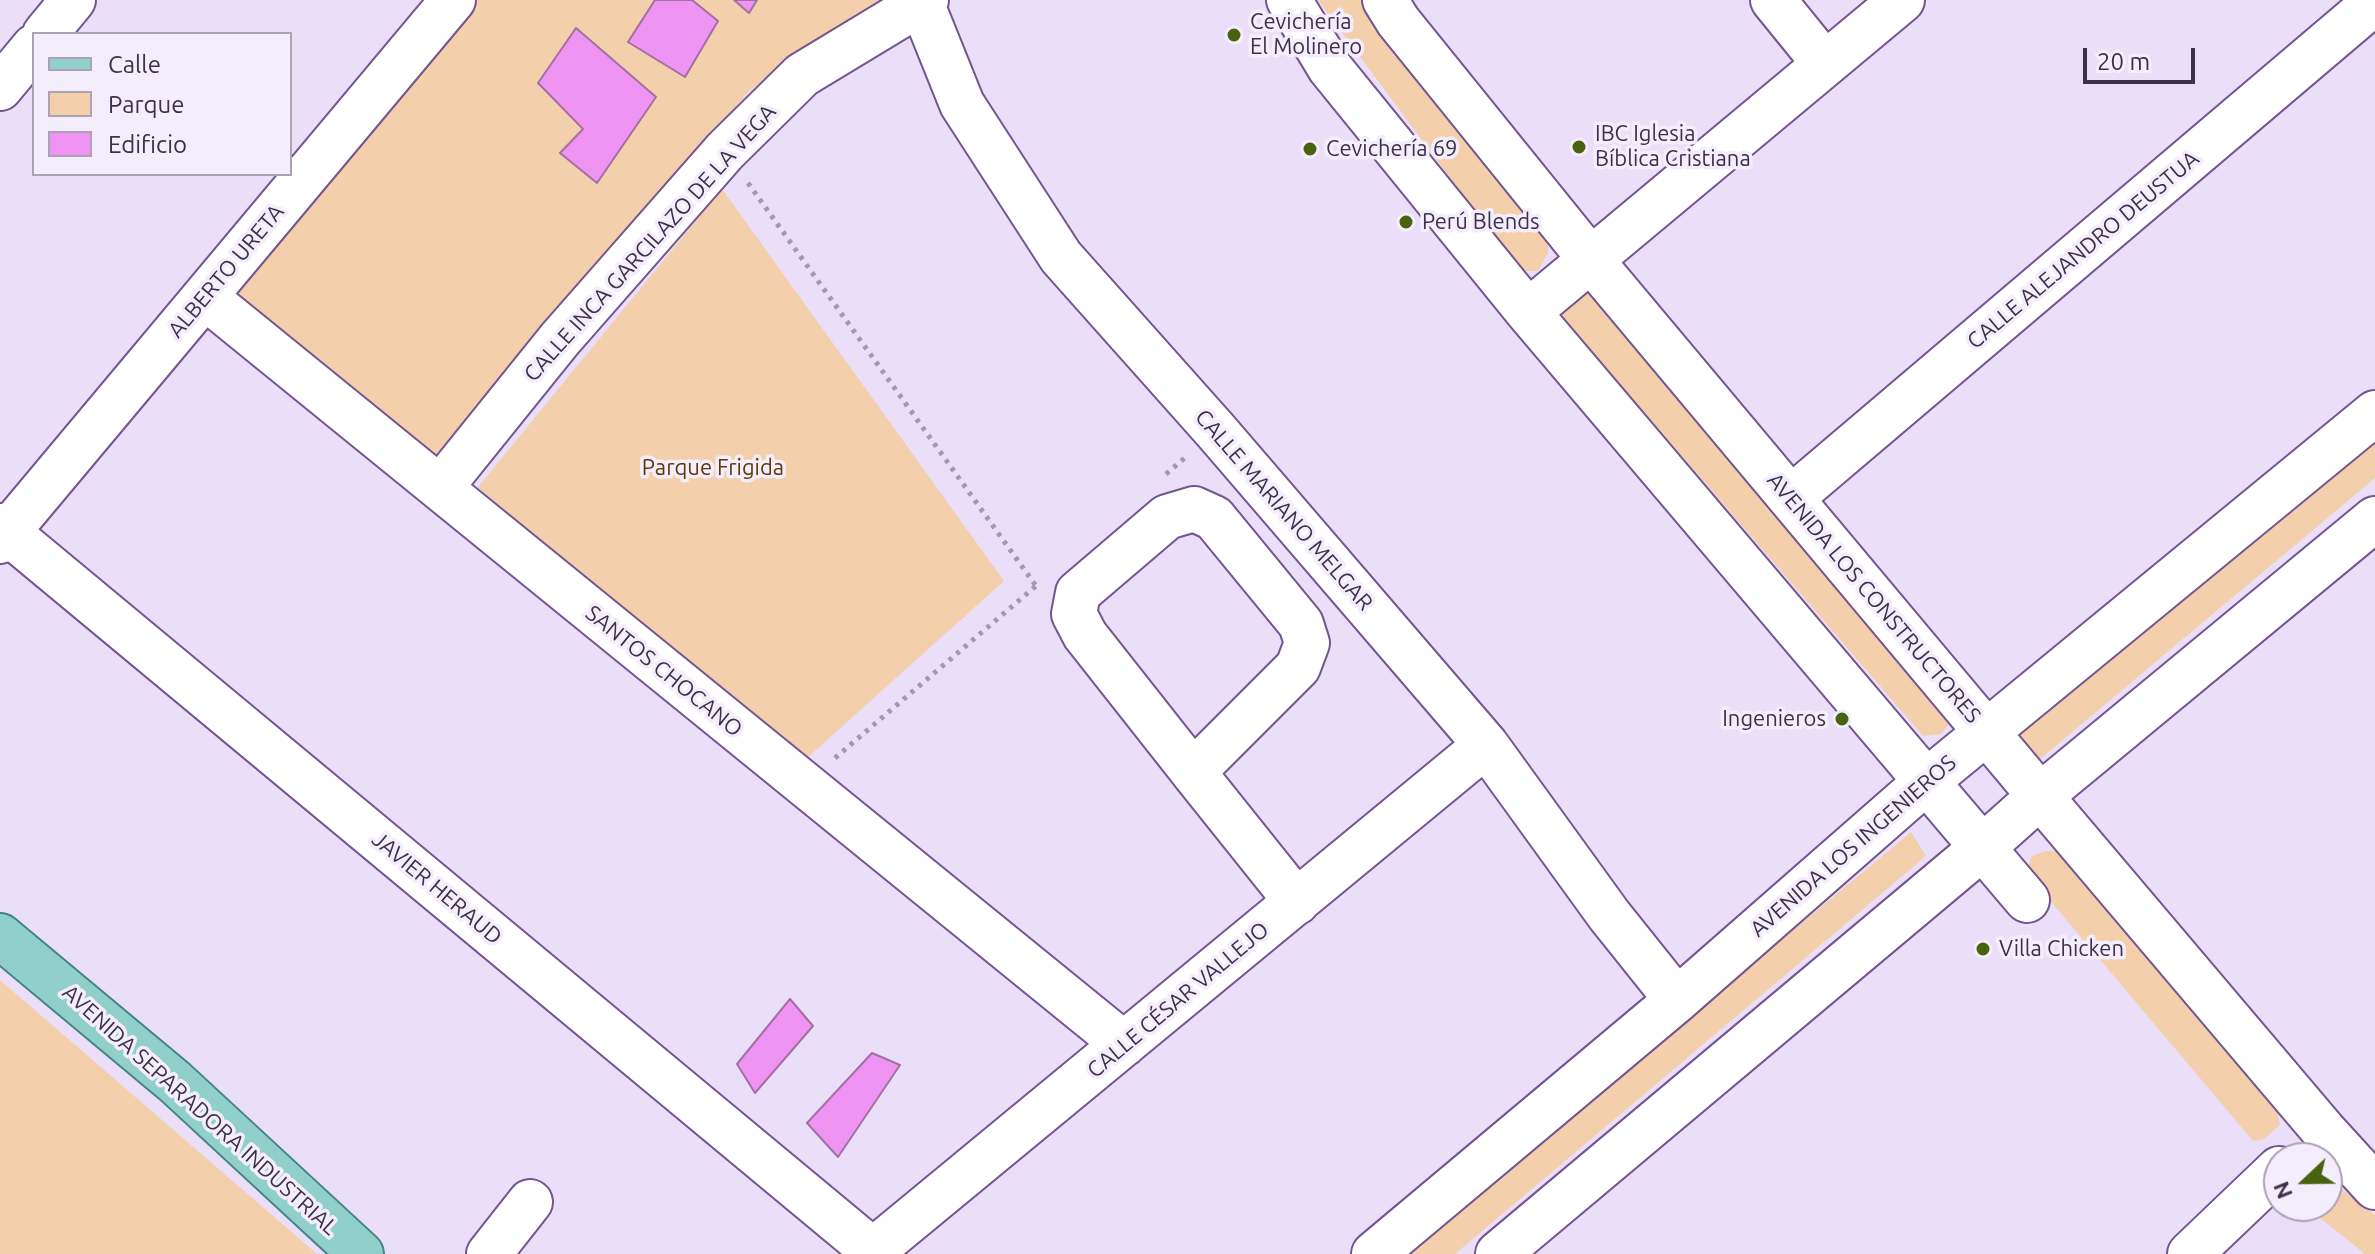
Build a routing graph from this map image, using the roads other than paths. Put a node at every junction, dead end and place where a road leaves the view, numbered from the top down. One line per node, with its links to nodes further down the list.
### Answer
1 (73, 0): 9 (street)
2 (453, 0): 14 (street, ALBERTO URETA)
3 (1289, 0): 15 (street)
4 (1385, 0): 13 (street, AVENIDA LOS CONSTRUCTORES)
5 (1773, 0): 11 (street)
6 (1902, 0): 11 (street)
7 (924, 1): 17 (street, CALLE INCA GARCILAZO DE LA VEGA); 22 (street, CALLE MARIANO MELGAR)
8 (2375, 2): 18 (street, CALLE ALEJANDRO DEUSTUA)
9 (47, 32)
10 (32, 49): 12 (street)
11 (1825, 64): 13 (street)
12 (0, 88)
13 (1591, 260): 15 (street); 18 (street, AVENIDA LOS CONSTRUCTORES)
14 (205, 297): 17 (street, SANTOS CHOCANO); 20 (street, ALBERTO URETA)
15 (1528, 312): 24 (street)
16 (2375, 413): 21 (street, AVENIDA LOS INGENIEROS)
17 (440, 488): 31 (street, SANTOS CHOCANO)
18 (1791, 498): 21 (street, AVENIDA LOS CONSTRUCTORES)
19 (2371, 530): 25 (street)
20 (3, 533): 37 (street, JAVIER HERAUD)
21 (1986, 732): 24 (street, AVENIDA LOS INGENIEROS); 25 (street, AVENIDA LOS CONSTRUCTORES)
22 (1486, 745): 28 (street, CALLE CÉSAR VALLEJO); 30 (street, CALLE MARIANO MELGAR)
23 (1193, 772): 23 (street); 28 (street)
24 (1927, 781): 26 (street); 30 (street, AVENIDA LOS INGENIEROS)
25 (2040, 796): 26 (street); 32 (street, AVENIDA LOS CONSTRUCTORES)
26 (1983, 847): 27 (street); 41 (street)
27 (2027, 900)
28 (1297, 902): 31 (street, CALLE CÉSAR VALLEJO)
29 (0, 936): 38 (main road, AVENIDA SEPARADORA INDUSTRIAL)
30 (1677, 1000): 40 (street, AVENIDA LOS INGENIEROS)
31 (1124, 1044): 37 (street, CALLE CÉSAR VALLEJO)
32 (2306, 1142)
33 (2343, 1166): 35 (street, AVENIDA LOS CONSTRUCTORES)
34 (2263, 1184): 42 (street)
35 (2375, 1187)
36 (530, 1202): 39 (street)
37 (871, 1252)
38 (361, 1254)
39 (489, 1254)
40 (1374, 1254)
41 (1498, 1254)
42 (2190, 1254)

